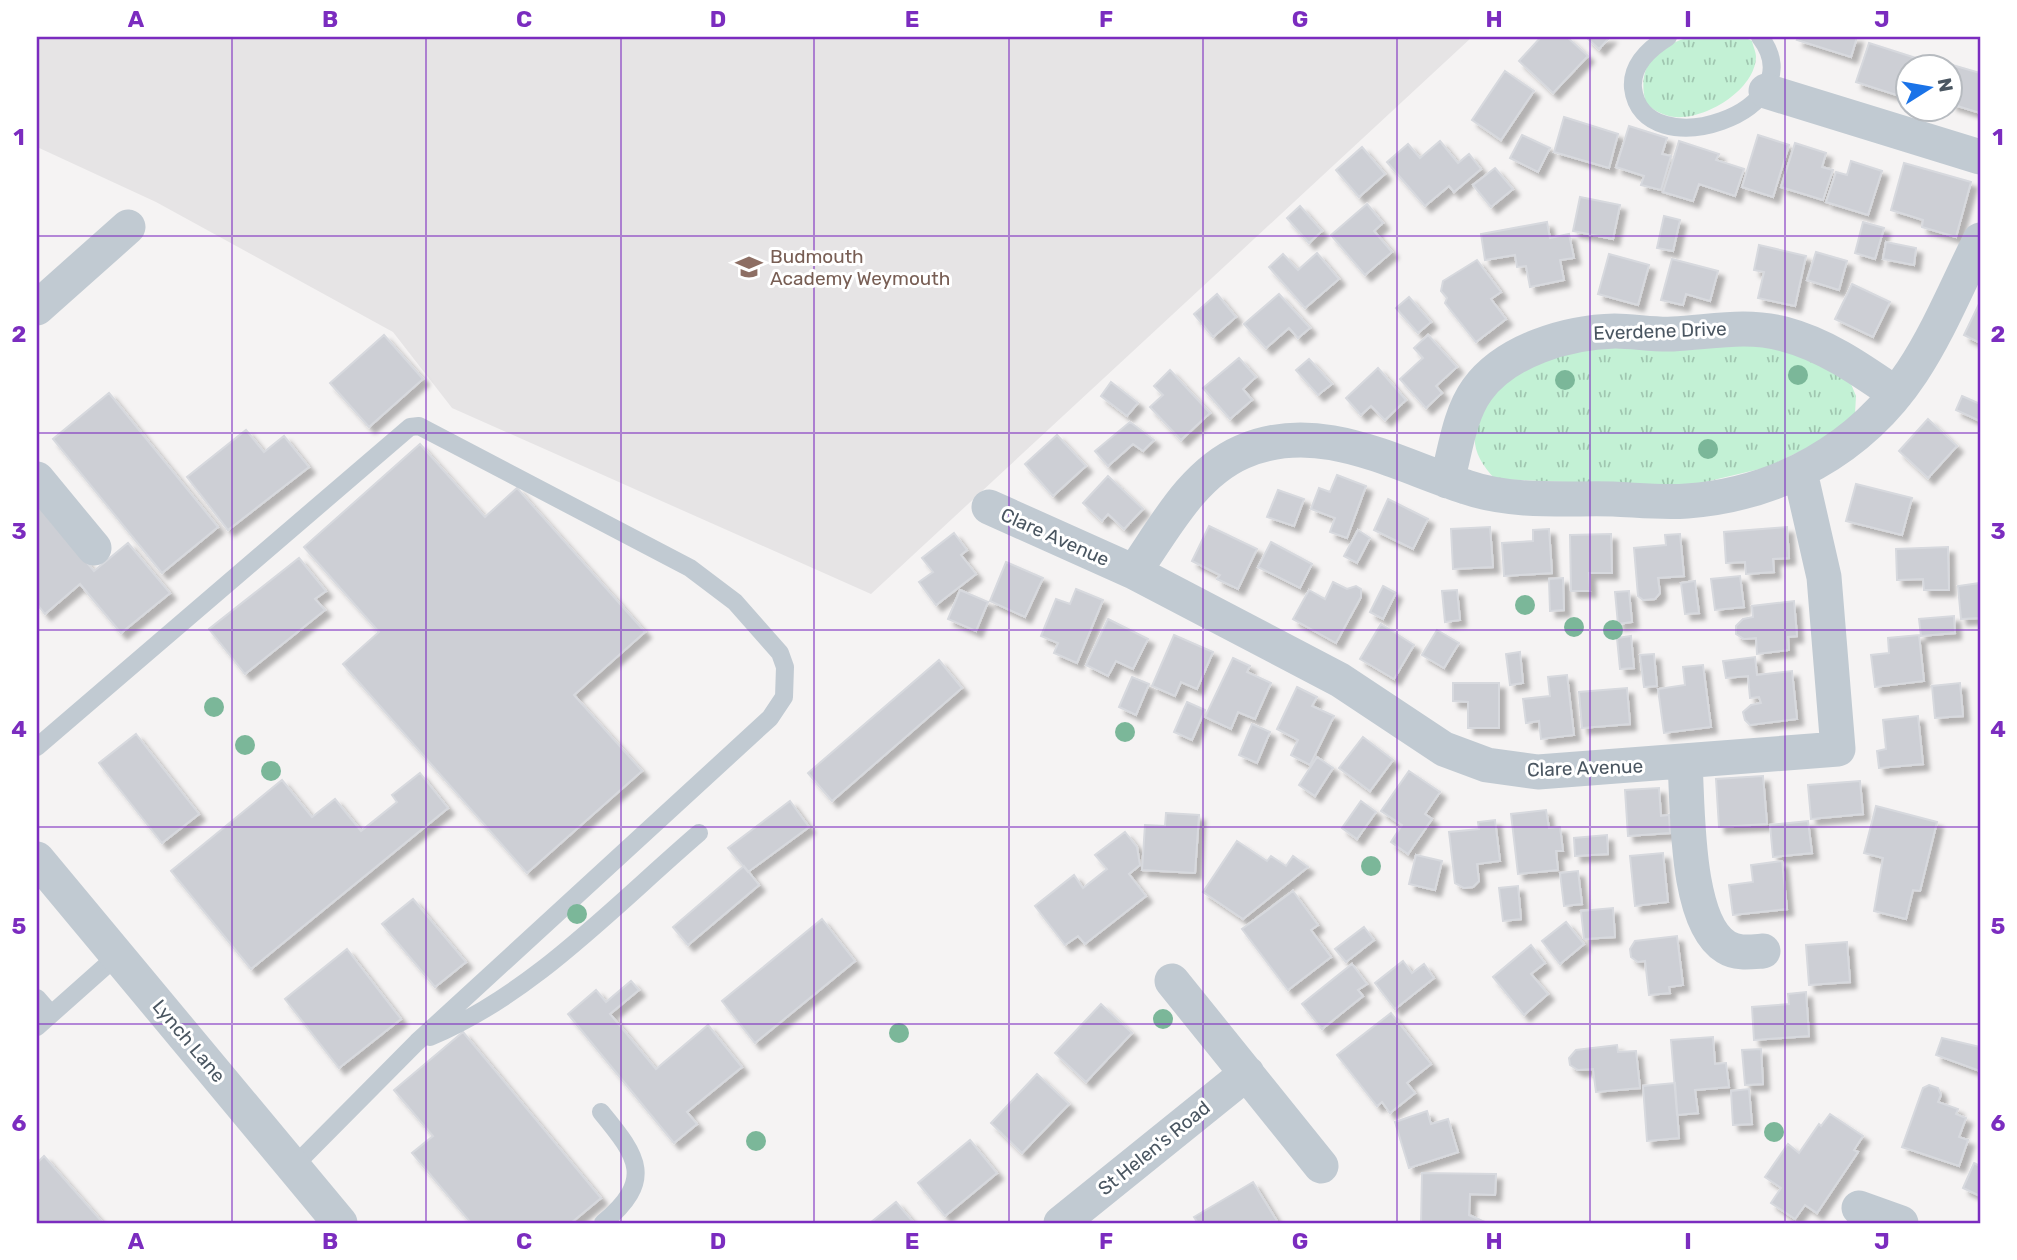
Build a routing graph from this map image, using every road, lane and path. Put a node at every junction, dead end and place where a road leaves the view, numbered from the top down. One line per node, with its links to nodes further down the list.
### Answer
1 (1668, 37): 3 (lane)
2 (1760, 37): 3 (lane)
3 (1766, 90): 4 (street)
4 (1980, 157)
5 (128, 227): 7 (street)
6 (1980, 240): 8 (street)
7 (37, 308)
8 (1896, 394): 9 (street); 11 (street, Everdene Drive)
9 (1800, 472): 11 (street); 16 (street, Clare Avenue)
10 (37, 479): 13 (street)
11 (1447, 481): 14 (street)
12 (989, 507): 14 (street, Clare Avenue)
13 (94, 548)
14 (1134, 572): 16 (street, Clare Avenue)
15 (37, 747): 25 (lane)
16 (1685, 763): 19 (street)
17 (699, 832): 25 (lane)
18 (37, 859): 20 (street, Lynch Lane)
19 (1763, 951)
20 (118, 955): 23 (lane); 28 (street, Lynch Lane)
21 (1172, 981): 26 (street)
22 (37, 998): 23 (lane)
23 (51, 1014): 24 (lane)
24 (37, 1027)
25 (417, 1042): 28 (lane)
26 (1247, 1073): 29 (street); 33 (street, St Helen's Road)
27 (601, 1112): 32 (lane)
28 (294, 1166): 31 (street, Lynch Lane)
29 (1321, 1166)
30 (1859, 1208): 34 (street)
31 (327, 1219)
32 (603, 1223)
33 (1061, 1223)
34 (1901, 1223)

